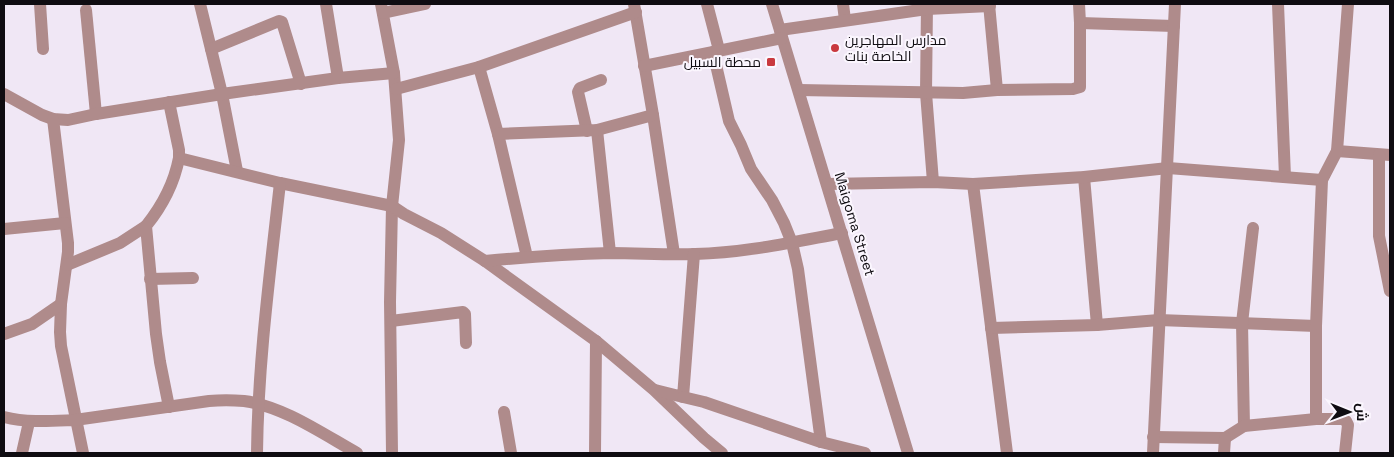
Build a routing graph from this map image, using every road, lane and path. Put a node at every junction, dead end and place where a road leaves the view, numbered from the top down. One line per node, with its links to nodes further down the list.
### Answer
1 (40, 4): 21 (street)
2 (200, 4): 22 (street)
3 (326, 4): 27 (street)
4 (425, 4): 15 (street)
5 (706, 4): 23 (street)
6 (772, 4): 20 (street, Maigoma Street)
7 (843, 4): 17 (street)
8 (1079, 4): 18 (street)
9 (1175, 4): 19 (street)
10 (1278, 4): 48 (street)
11 (1348, 4): 42 (street)
12 (989, 5): 13 (street); 32 (street)
13 (927, 6): 17 (street); 33 (street)
14 (635, 8): 24 (street); 25 (street)
15 (382, 9): 26 (street)
16 (86, 10): 37 (street)
17 (845, 20): 20 (street)
18 (1080, 23): 19 (street); 32 (street)
19 (1174, 26): 45 (street)
20 (781, 34): 23 (street); 31 (street, Maigoma Street)
21 (43, 49)
22 (211, 49): 29 (street); 35 (street)
23 (716, 51): 25 (street); 60 (street)
24 (479, 66): 30 (street); 41 (street)
25 (644, 66): 38 (street)
26 (394, 73): 27 (street); 30 (street)
27 (338, 78): 29 (street)
28 (601, 80): 40 (street)
29 (301, 84): 35 (street)
30 (396, 89): 54 (street)
31 (799, 90): 33 (street); 52 (street, Maigoma Street)
32 (997, 90): 33 (street)
33 (926, 93): 50 (street)
34 (4, 94): 39 (street)
35 (222, 94): 36 (street); 46 (street)
36 (169, 102): 37 (street); 44 (street)
37 (96, 114): 39 (street)
38 (654, 116): 40 (street); 62 (street)
39 (53, 119): 55 (street)
40 (592, 131): 41 (street); 61 (street)
41 (498, 134): 64 (street)
42 (1337, 151): 43 (street); 49 (street)
43 (1384, 155): 69 (street)
44 (179, 158): 46 (street); 56 (street)
45 (1168, 168): 47 (street); 48 (street); 71 (street)
46 (237, 171): 51 (street)
47 (1084, 177): 53 (street); 74 (street)
48 (1285, 177): 49 (street)
49 (1322, 180): 75 (street)
50 (933, 182): 52 (street); 53 (street)
51 (280, 183): 54 (street); 82 (street)
52 (828, 184): 59 (street, Maigoma Street)
53 (973, 184): 76 (street)
54 (392, 206): 65 (street); 72 (street)
55 (65, 223): 58 (street); 66 (street)
56 (146, 226): 66 (street); 68 (street)
57 (1253, 228): 73 (street)
58 (4, 229)
59 (842, 233): 60 (street); 102 (street, Maigoma Street)
60 (792, 242): 63 (street); 92 (street)
61 (610, 253): 62 (street); 64 (street)
62 (674, 254): 63 (street)
63 (694, 254): 81 (street)
64 (527, 257): 65 (street)
65 (485, 261): 78 (street)
66 (66, 265): 70 (street)
67 (193, 278): 68 (street)
68 (150, 279): 83 (street)
69 (1390, 290)
70 (61, 304): 77 (street); 87 (street)
71 (1159, 320): 73 (street); 74 (street); 90 (street)
72 (391, 321): 79 (street); 97 (street)
73 (1242, 323): 75 (street); 89 (street)
74 (1096, 324): 76 (street)
75 (1316, 326): 86 (street)
76 (991, 328): 103 (street)
77 (4, 334)
78 (596, 341): 80 (street); 99 (street)
79 (466, 343)
80 (654, 390): 81 (street); 100 (street)
81 (683, 397): 92 (street)
82 (258, 404): 83 (street); 95 (street); 96 (street)
83 (169, 407): 87 (street)
84 (504, 412): 98 (street)
85 (4, 417): 88 (street)
86 (1316, 419): 89 (street); 106 (street)
87 (75, 420): 88 (street); 94 (street)
88 (29, 422): 93 (street)
89 (1244, 426): 91 (street)
90 (1154, 437): 91 (street); 104 (street)
91 (1224, 438): 105 (street)
92 (821, 442): 101 (street)
93 (22, 453)
94 (83, 453)
95 (257, 453)
96 (357, 453)
97 (392, 453)
98 (511, 453)
99 (595, 453)
100 (722, 453)
101 (865, 453)
102 (908, 453)
103 (1007, 453)
104 (1153, 453)
105 (1224, 453)
106 (1345, 453)

